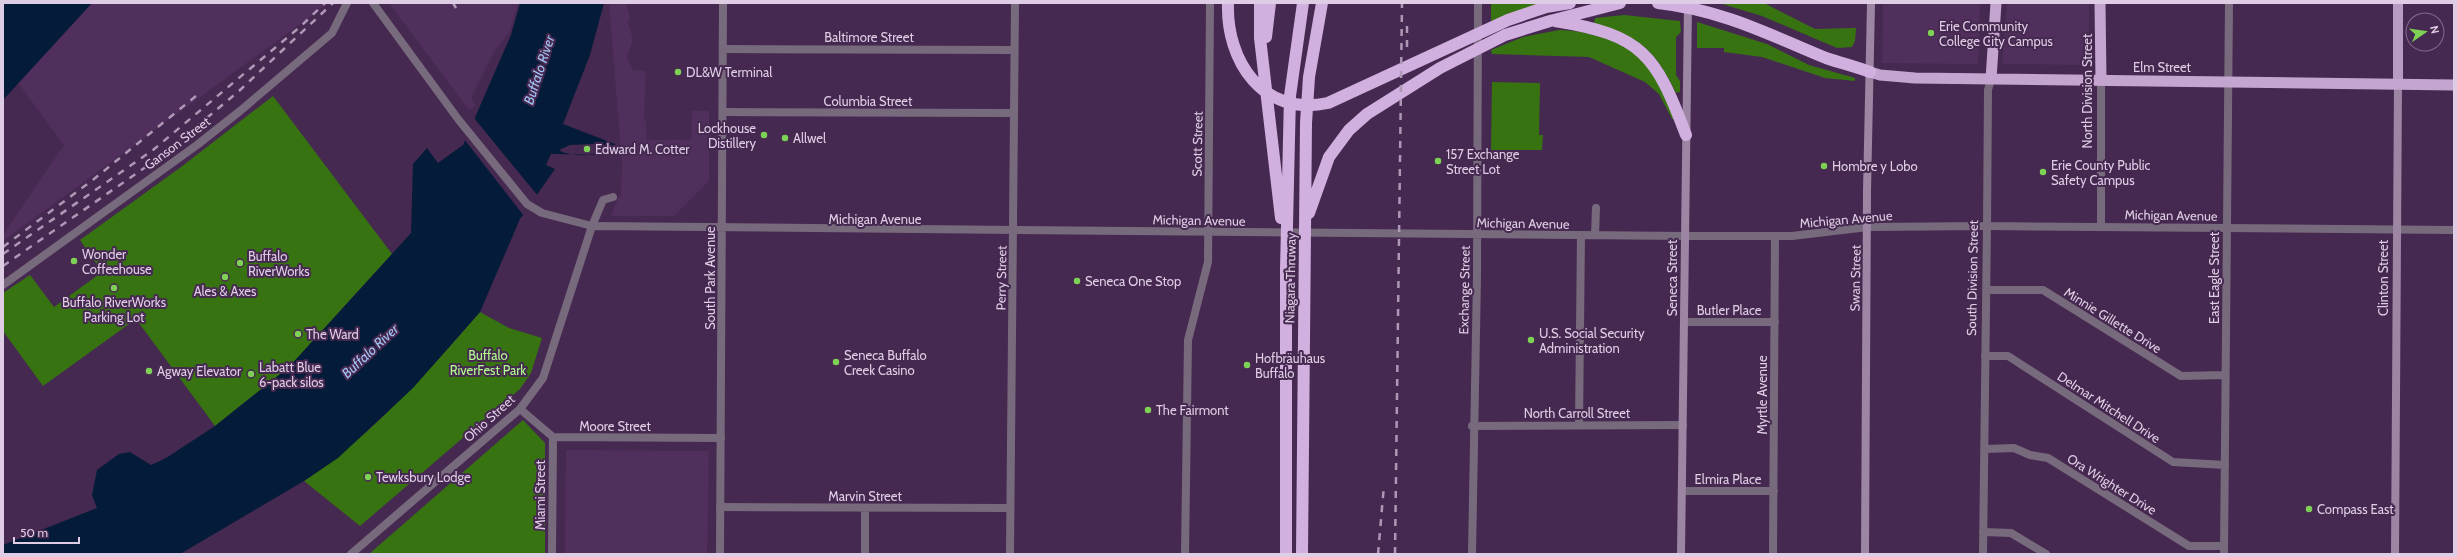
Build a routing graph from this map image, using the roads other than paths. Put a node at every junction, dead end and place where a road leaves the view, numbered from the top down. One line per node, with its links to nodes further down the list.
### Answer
1 (347, 3): 53 (street, Ganson Street)
2 (373, 3): 37 (street, Michigan Avenue)
3 (724, 3): 23 (street, South Park Avenue)
4 (1015, 3): 24 (street, Perry Street)
5 (1210, 3): 47 (street, Scott Street)
6 (1228, 3): 21 (highway)
7 (1260, 3): 28 (highway)
8 (1270, 3): 28 (highway)
9 (1303, 3): 52 (highway, Niagara Thruway)
10 (1322, 3): 38 (highway, Niagara Thruway)
11 (1478, 3): 62 (street, Exchange Street)
12 (1570, 3): 21 (highway)
13 (1620, 3): 22 (highway)
14 (1658, 3): 25 (highway)
15 (1688, 3): 34 (main road, Seneca Street)
16 (1871, 3): 25 (main road, Swan Street)
17 (1996, 3): 26 (highway, South Division Street)
18 (2100, 3): 27 (highway, North Division Street)
19 (2229, 3): 29 (street, East Eagle Street)
20 (2398, 3): 30 (main road, Clinton Street)
21 (1549, 5)
22 (1550, 21): 34 (highway); 38 (highway)
23 (723, 48): 24 (street, Baltimore Street); 32 (street, South Park Avenue)
24 (1014, 50): 33 (street, Perry Street)
25 (1870, 72): 26 (highway, Elm Street); 40 (main road, Swan Street)
26 (1991, 79): 27 (highway, Elm Street); 39 (street, South Division Street)
27 (2101, 80): 29 (highway, Elm Street); 41 (street, North Division Street)
28 (1265, 81): 52 (highway)
29 (2227, 81): 30 (highway, Elm Street); 43 (street, East Eagle Street)
30 (2398, 83): 31 (highway, Elm Street); 44 (main road, Clinton Street)
31 (2454, 85)
32 (723, 112): 33 (street, Columbia Street); 42 (street, South Park Avenue)
33 (1013, 113): 45 (street, Perry Street)
34 (1686, 135): 50 (main road, Seneca Street)
35 (613, 197): 37 (street, Ohio Street)
36 (1596, 208): 49 (street)
37 (592, 226): 42 (street, Michigan Avenue); 59 (street, Ohio Street)
38 (1305, 226): 81 (highway, Niagara Thruway)
39 (1987, 226): 40 (street, Michigan Avenue); 41 (street, Michigan Avenue); 54 (street, South Division Street)
40 (1868, 227): 51 (street, Michigan Avenue); 85 (main road, Swan Street)
41 (2101, 227): 43 (street, Michigan Avenue)
42 (722, 228): 45 (street, Michigan Avenue); 64 (street, South Park Avenue)
43 (2226, 228): 44 (street, Michigan Avenue); 58 (street, East Eagle Street)
44 (2396, 229): 46 (street, Michigan Avenue); 88 (main road, Clinton Street)
45 (1014, 230): 47 (street, Michigan Avenue); 71 (street, Perry Street)
46 (2454, 230)
47 (1208, 233): 48 (street, Michigan Avenue); 79 (street, Scott Street)
48 (1581, 235): 49 (street, Michigan Avenue); 60 (street)
49 (1596, 235): 50 (street, Michigan Avenue)
50 (1684, 236): 51 (street, Michigan Avenue); 55 (main road, Seneca Street)
51 (1775, 236): 56 (street, Myrtle Avenue)
52 (1286, 269): 80 (highway, Niagara Thruway)
53 (3, 285)
54 (1986, 290): 57 (street, South Division Street); 58 (street, Minnie Gillette Drive)
55 (1684, 322): 56 (street, Butler Place); 61 (main road, Seneca Street)
56 (1775, 322): 68 (street, Myrtle Avenue)
57 (1985, 356): 65 (street, South Division Street); 66 (street, Delmar Mitchell Drive)
58 (2225, 375): 66 (street, East Eagle Street)
59 (520, 409): 63 (street); 74 (street, Ohio Street)
60 (1579, 425): 61 (street, North Carroll Street); 62 (street, North Carroll Street)
61 (1683, 425): 67 (main road, Seneca Street)
62 (1472, 426): 82 (street, Exchange Street)
63 (553, 437): 64 (street, Moore Street); 75 (street, Miami Street)
64 (721, 438): 69 (street, South Park Avenue)
65 (1985, 449): 72 (street, South Division Street); 73 (street, Ora Wrighter Drive)
66 (2225, 464): 73 (street, East Eagle Street)
67 (1682, 491): 68 (street, Elmira Place); 83 (main road, Seneca Street)
68 (1774, 491): 84 (street, Myrtle Avenue)
69 (720, 507): 70 (street, Marvin Street); 76 (street, South Park Avenue)
70 (865, 508): 71 (street, Marvin Street); 77 (street)
71 (1010, 508): 78 (street, Perry Street)
72 (1983, 532): 86 (street, South Division Street); 87 (street)
73 (2224, 550)
74 (351, 554)
75 (552, 554)
76 (720, 554)
77 (865, 554)
78 (1010, 554)
79 (1185, 554)
80 (1286, 554)
81 (1302, 554)
82 (1472, 554)
83 (1681, 554)
84 (1773, 554)
85 (1865, 554)
86 (1983, 554)
87 (2046, 554)
88 (2394, 554)

